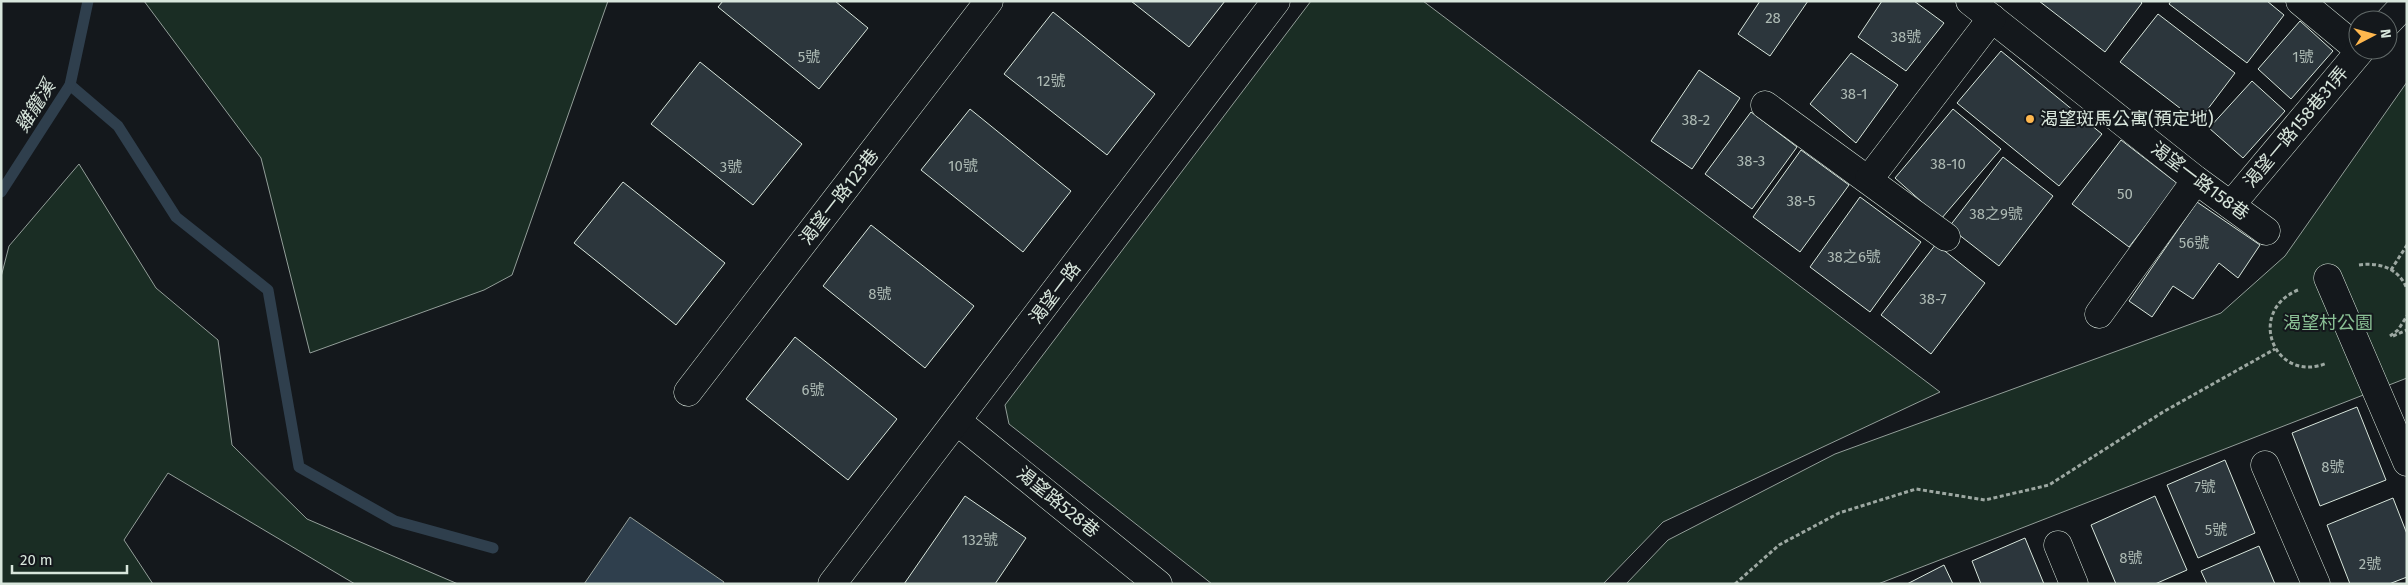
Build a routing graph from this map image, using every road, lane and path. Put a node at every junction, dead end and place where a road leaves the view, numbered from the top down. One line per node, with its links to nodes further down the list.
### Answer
1 (990, 1): 25 (street, 渴望一路123巷)
2 (1276, 1): 26 (street, 渴望一路)
3 (1970, 1): 7 (street, 渴望一路158巷)
4 (2300, 1): 8 (street, 渴望一路158巷31弄)
5 (2407, 2): 6 (street)
6 (2398, 11)
7 (1992, 18): 11 (street); 12 (street, 渴望一路158巷)
8 (2348, 40)
9 (2352, 60): 13 (street, 渴望一路158巷31弄)
10 (1765, 105): 11 (street)
11 (1868, 180): 15 (street)
12 (2196, 180): 13 (street, 渴望一路158巷); 21 (street)
13 (2231, 205): 14 (street, 渴望一路158巷)
14 (2266, 231)
15 (1946, 237)
16 (2407, 245): 18 (path)
17 (2359, 265): 18 (path)
18 (2391, 270): 20 (path)
19 (2328, 278): 27 (street)
20 (2407, 289)
21 (2099, 314)
22 (2407, 330): 23 (path)
23 (2387, 338)
24 (2275, 349): 32 (path)
25 (688, 392)
26 (957, 421): 30 (street, 渴望一路); 31 (street, 渴望路528巷)
27 (2407, 462)
28 (2265, 465): 34 (street)
29 (2058, 545): 33 (street)
30 (832, 584)
31 (1158, 584)
32 (1735, 584)
33 (2074, 584)
34 (2316, 584)

